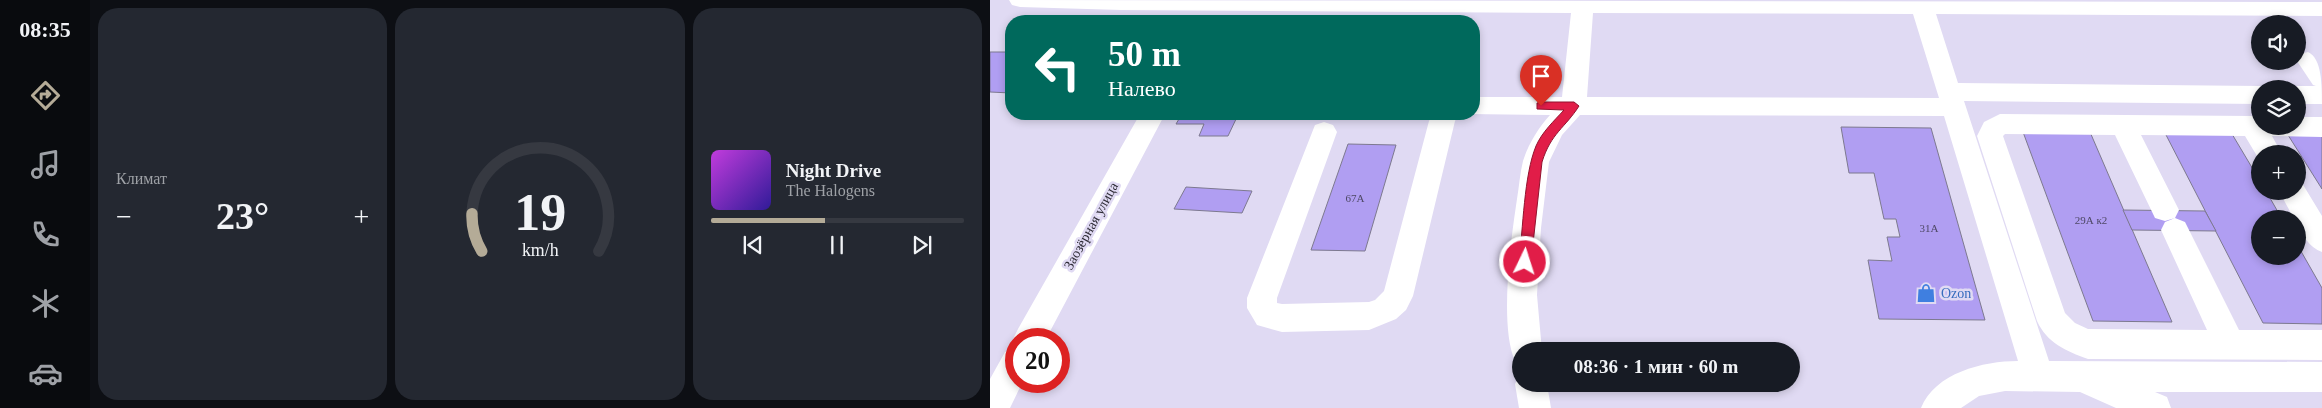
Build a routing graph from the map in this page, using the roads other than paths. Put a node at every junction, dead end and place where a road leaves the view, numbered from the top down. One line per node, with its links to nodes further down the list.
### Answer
1 (1020, 0): 2 (street)
2 (1044, 1): 8 (street)
3 (1370, 1): 4 (street); 8 (street)
4 (1583, 4): 6 (street); 14 (street)
5 (2081, 4): 6 (street); 7 (street)
6 (1922, 6): 12 (street)
7 (2322, 9)
8 (1207, 12)
9 (2251, 95): 12 (street)
10 (2306, 95): 11 (street)
11 (2322, 95)
12 (1950, 100): 14 (street); 28 (street)
13 (1480, 106): 14 (street)
14 (1574, 106): 25 (street)
15 (1149, 120): 24 (street, Заозёрная улица)
16 (1443, 120): 21 (street)
17 (2124, 126): 18 (street); 26 (street); 26 (street)
18 (2251, 126)
19 (2306, 127): 20 (street)
20 (2322, 127)
21 (1324, 132)
22 (2298, 200): 23 (street)
23 (2322, 240)
24 (1036, 328)
25 (1525, 342)
26 (2230, 345): 27 (street)
27 (2322, 345)
28 (2047, 375): 29 (street); 34 (street); 35 (street)
29 (2322, 377)
30 (1005, 383): 32 (street)
31 (1532, 392): 33 (street)
32 (992, 406)
33 (1535, 408)
34 (1937, 408)
35 (2155, 408)

